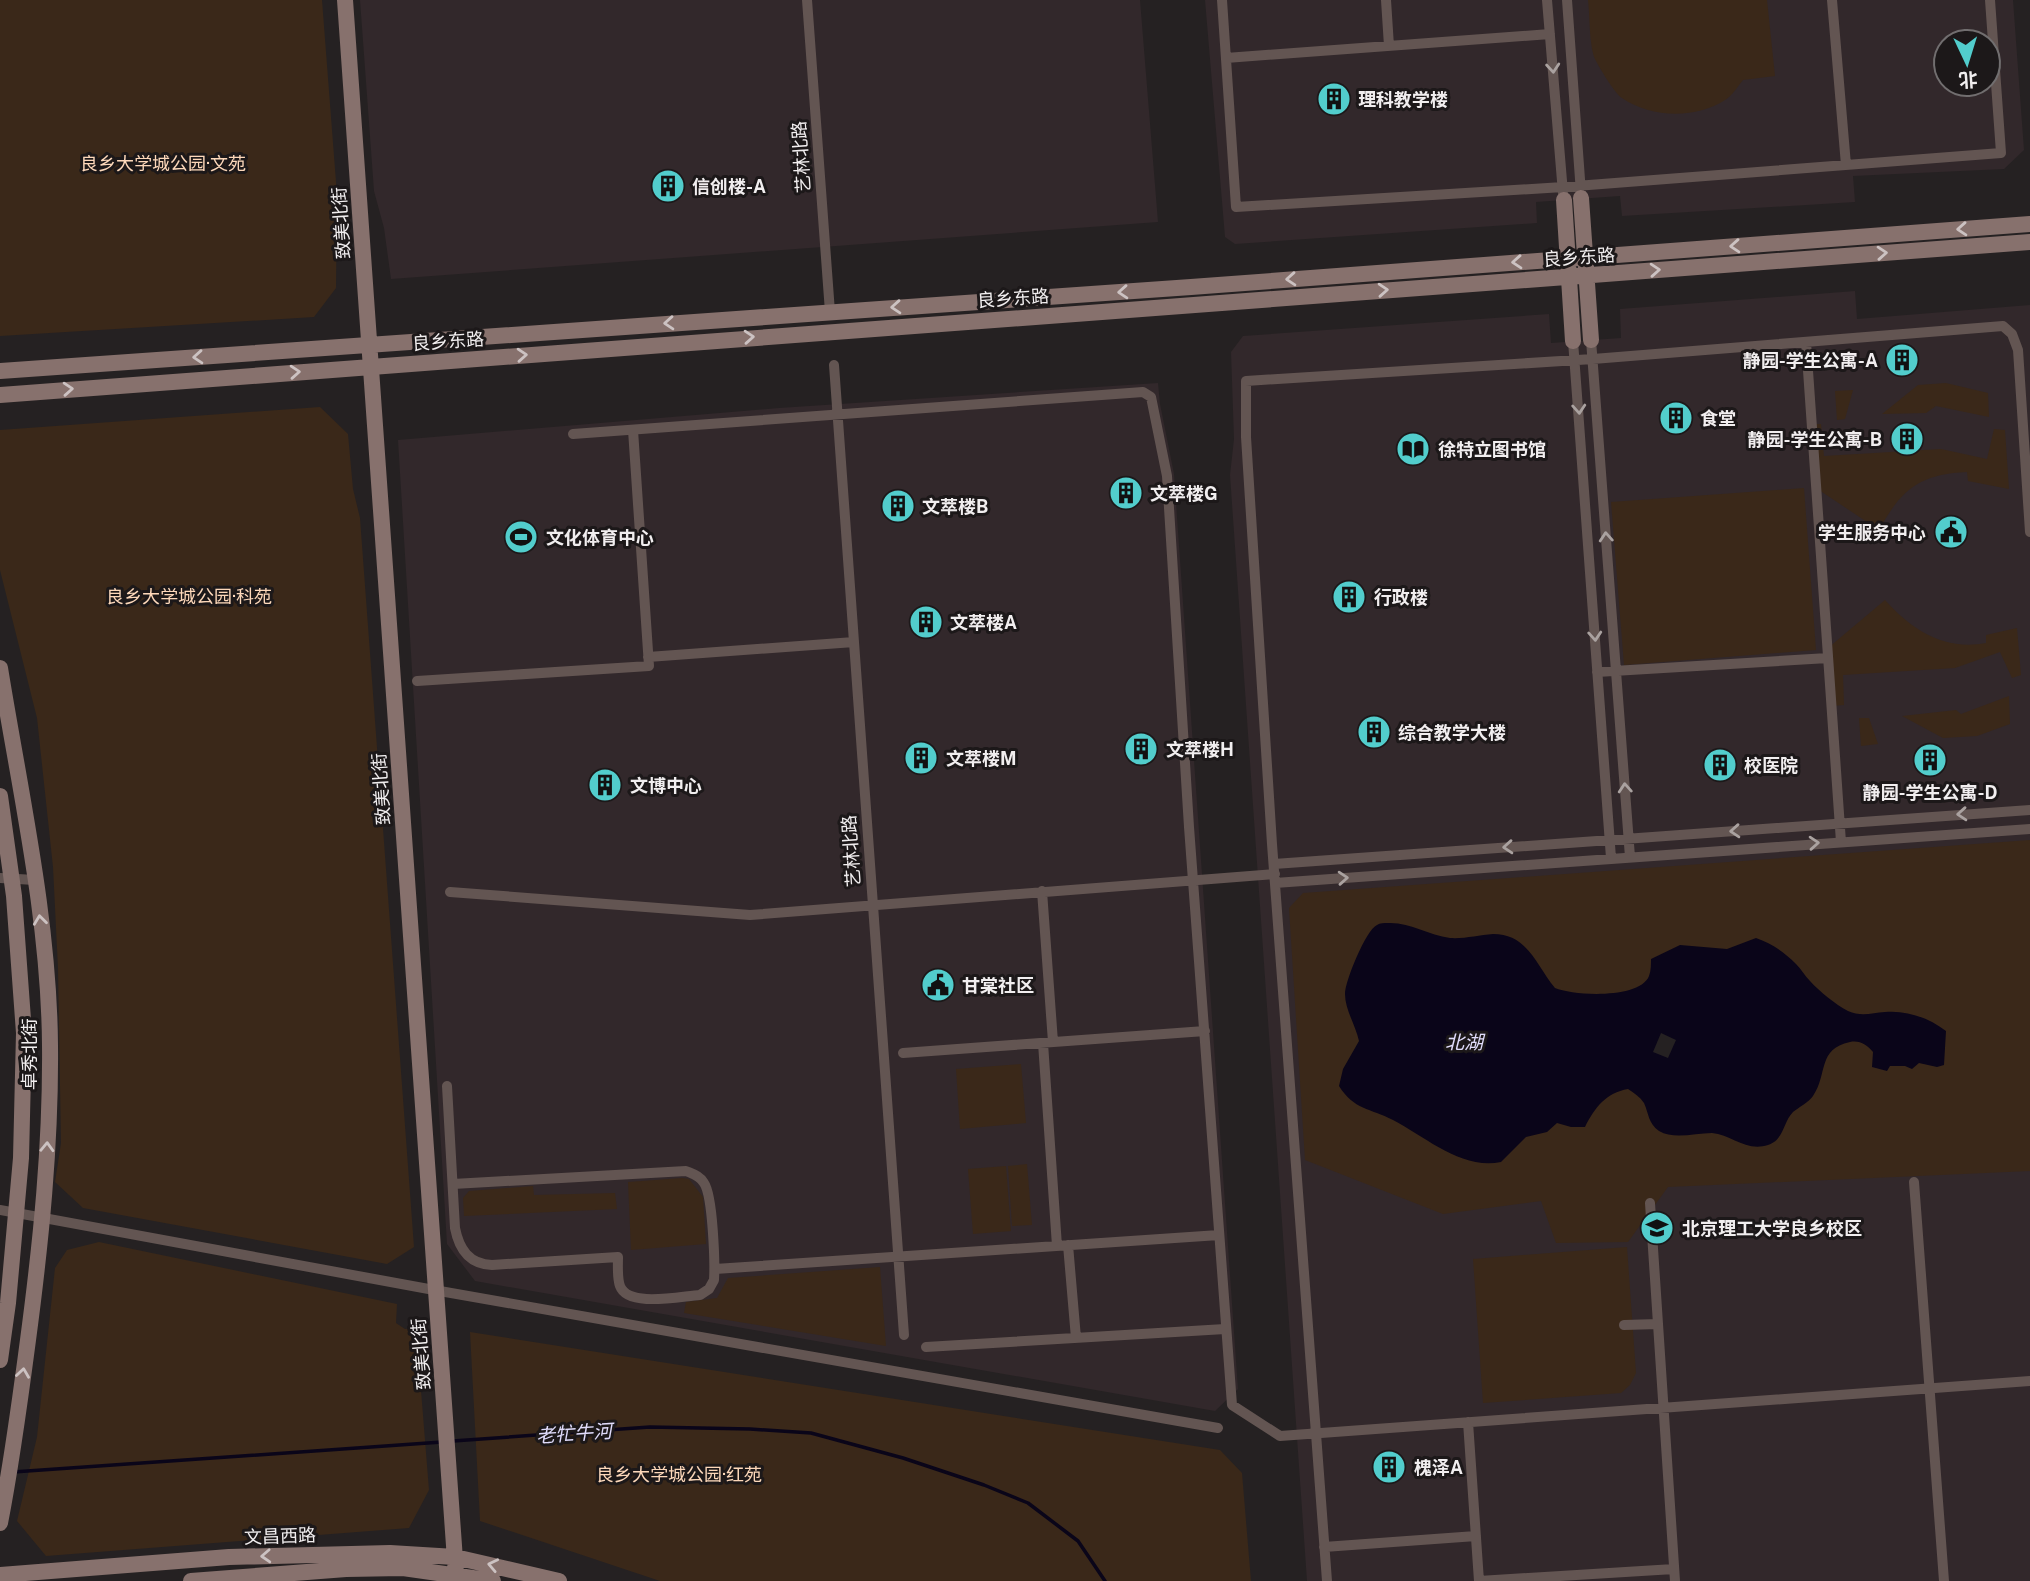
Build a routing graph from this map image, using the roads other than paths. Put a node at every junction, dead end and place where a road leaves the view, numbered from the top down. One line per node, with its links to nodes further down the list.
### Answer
1 (345, 0): 27 (main road, 致美北街)
2 (807, 0): 23 (street, 艺林北路)
3 (1222, 0): 11 (street)
4 (1386, 0): 10 (street)
5 (1548, 0): 9 (street)
6 (1567, 0): 13 (street)
7 (1832, 0): 12 (street)
8 (1990, 0): 12 (street)
9 (1550, 34): 10 (street); 14 (street, one-way to 14)
10 (1390, 46): 11 (street)
11 (1226, 58): 14 (street)
12 (1846, 165): 13 (street)
13 (1581, 192): 14 (street); 17 (main road)
14 (1563, 194): 18 (main road)
15 (2030, 224): 17 (main road, 良乡东路, one-way to 17)
16 (2030, 242): 19 (main road, 良乡东路, one-way to 16)
17 (1586, 257): 18 (main road, 良乡东路); 19 (main road)
18 (1568, 258): 20 (main road); 21 (main road, 良乡东路, one-way to 21)
19 (1587, 275): 20 (main road, 良乡东路); 24 (main road)
20 (1569, 277): 22 (main road, 良乡东路, one-way to 20); 25 (main road)
21 (1191, 287): 22 (main road); 23 (main road, 良乡东路, one-way to 23)
22 (1192, 304): 31 (main road, 良乡东路, one-way to 22)
23 (830, 312): 27 (main road, 良乡东路, one-way to 27)
24 (1591, 340): 28 (street)
25 (1573, 341): 29 (street)
26 (1806, 342): 28 (street); 37 (street); 40 (street)
27 (369, 344): 31 (main road, 致美北街); 32 (main road, 良乡东路, one-way to 32)
28 (1593, 359): 29 (street); 42 (street, one-way to 28)
29 (1575, 360): 43 (street, one-way to 43); 54 (street)
30 (834, 365): 34 (street, 艺林北路)
31 (371, 366): 33 (main road, 良乡东路, one-way to 31); 74 (main road, 致美北街)
32 (0, 371)
33 (0, 395)
34 (837, 415): 35 (street); 38 (street, 艺林北路); 56 (street)
35 (633, 430): 36 (street); 39 (street)
36 (573, 434)
37 (2030, 532)
38 (854, 642): 39 (street); 60 (street, 艺林北路)
39 (648, 657): 44 (street)
40 (1828, 658): 42 (street); 47 (street)
41 (0, 668): 57 (main road, 卓秀北街)
42 (1616, 671): 43 (street); 49 (street, one-way to 42)
43 (1597, 673): 50 (street)
44 (417, 681)
45 (0, 796): 55 (main road, 卓秀北街)
46 (2030, 810): 47 (street, one-way to 47)
47 (1840, 823): 49 (street, one-way to 49); 51 (street)
48 (2030, 829): 51 (street)
49 (1629, 838): 50 (street); 52 (street)
50 (1610, 839): 53 (street); 54 (street, one-way to 54)
51 (1841, 842): 52 (street, one-way to 51)
52 (1630, 856): 53 (street)
53 (1611, 858): 54 (street, one-way to 53)
54 (1275, 874): 56 (street); 87 (street)
55 (6, 878): 57 (street); 68 (main road, 卓秀北街)
56 (1194, 879): 58 (street); 61 (street)
57 (35, 880): 69 (main road, 卓秀北街, one-way to 57)
58 (1042, 891): 60 (street); 62 (street)
59 (450, 892): 60 (street)
60 (873, 904): 72 (street, 艺林北路)
61 (1205, 1031): 62 (street); 70 (street)
62 (1048, 1043): 63 (street); 71 (street)
63 (903, 1053)
64 (447, 1086): 66 (street)
65 (1914, 1182): 83 (street)
66 (453, 1184): 73 (street); 73 (street)
67 (1650, 1203): 75 (street)
68 (8, 1211): 69 (street); 81 (main road, 卓秀北街)
69 (43, 1217): 74 (street); 88 (main road, 卓秀北街, one-way to 69)
70 (1219, 1235): 71 (street); 77 (street)
71 (1063, 1246): 72 (street); 79 (street)
72 (899, 1258): 73 (street); 78 (street, 艺林北路)
73 (715, 1269)
74 (434, 1290): 86 (street); 92 (main road, 致美北街)
75 (1658, 1324): 76 (street); 84 (street)
76 (1624, 1325)
77 (1225, 1329): 79 (street); 87 (street)
78 (904, 1335)
79 (1076, 1338): 80 (street)
80 (926, 1347)
81 (0, 1360)
82 (2030, 1381): 83 (street)
83 (1930, 1388): 84 (street); 102 (street)
84 (1663, 1408): 85 (street); 95 (street)
85 (1468, 1422): 87 (street); 89 (street)
86 (1218, 1428)
87 (1316, 1433): 90 (street)
88 (1, 1516)
89 (1476, 1536): 90 (street); 101 (street)
90 (1324, 1547): 100 (street)
91 (229, 1557): 92 (main road, 文昌西路, one-way to 91); 94 (main road, 文昌西路); 96 (street)
92 (455, 1557): 93 (main road, 致美北街); 99 (main road, 文昌西路, one-way to 92)
93 (456, 1574): 96 (main road, 文昌西路); 98 (main road, 文昌西路)
94 (0, 1575)
95 (1675, 1575): 101 (street)
96 (231, 1579): 97 (main road, 文昌西路)
97 (191, 1581)
98 (493, 1581)
99 (559, 1581)
100 (1327, 1581)
101 (1479, 1581)
102 (1944, 1581)

